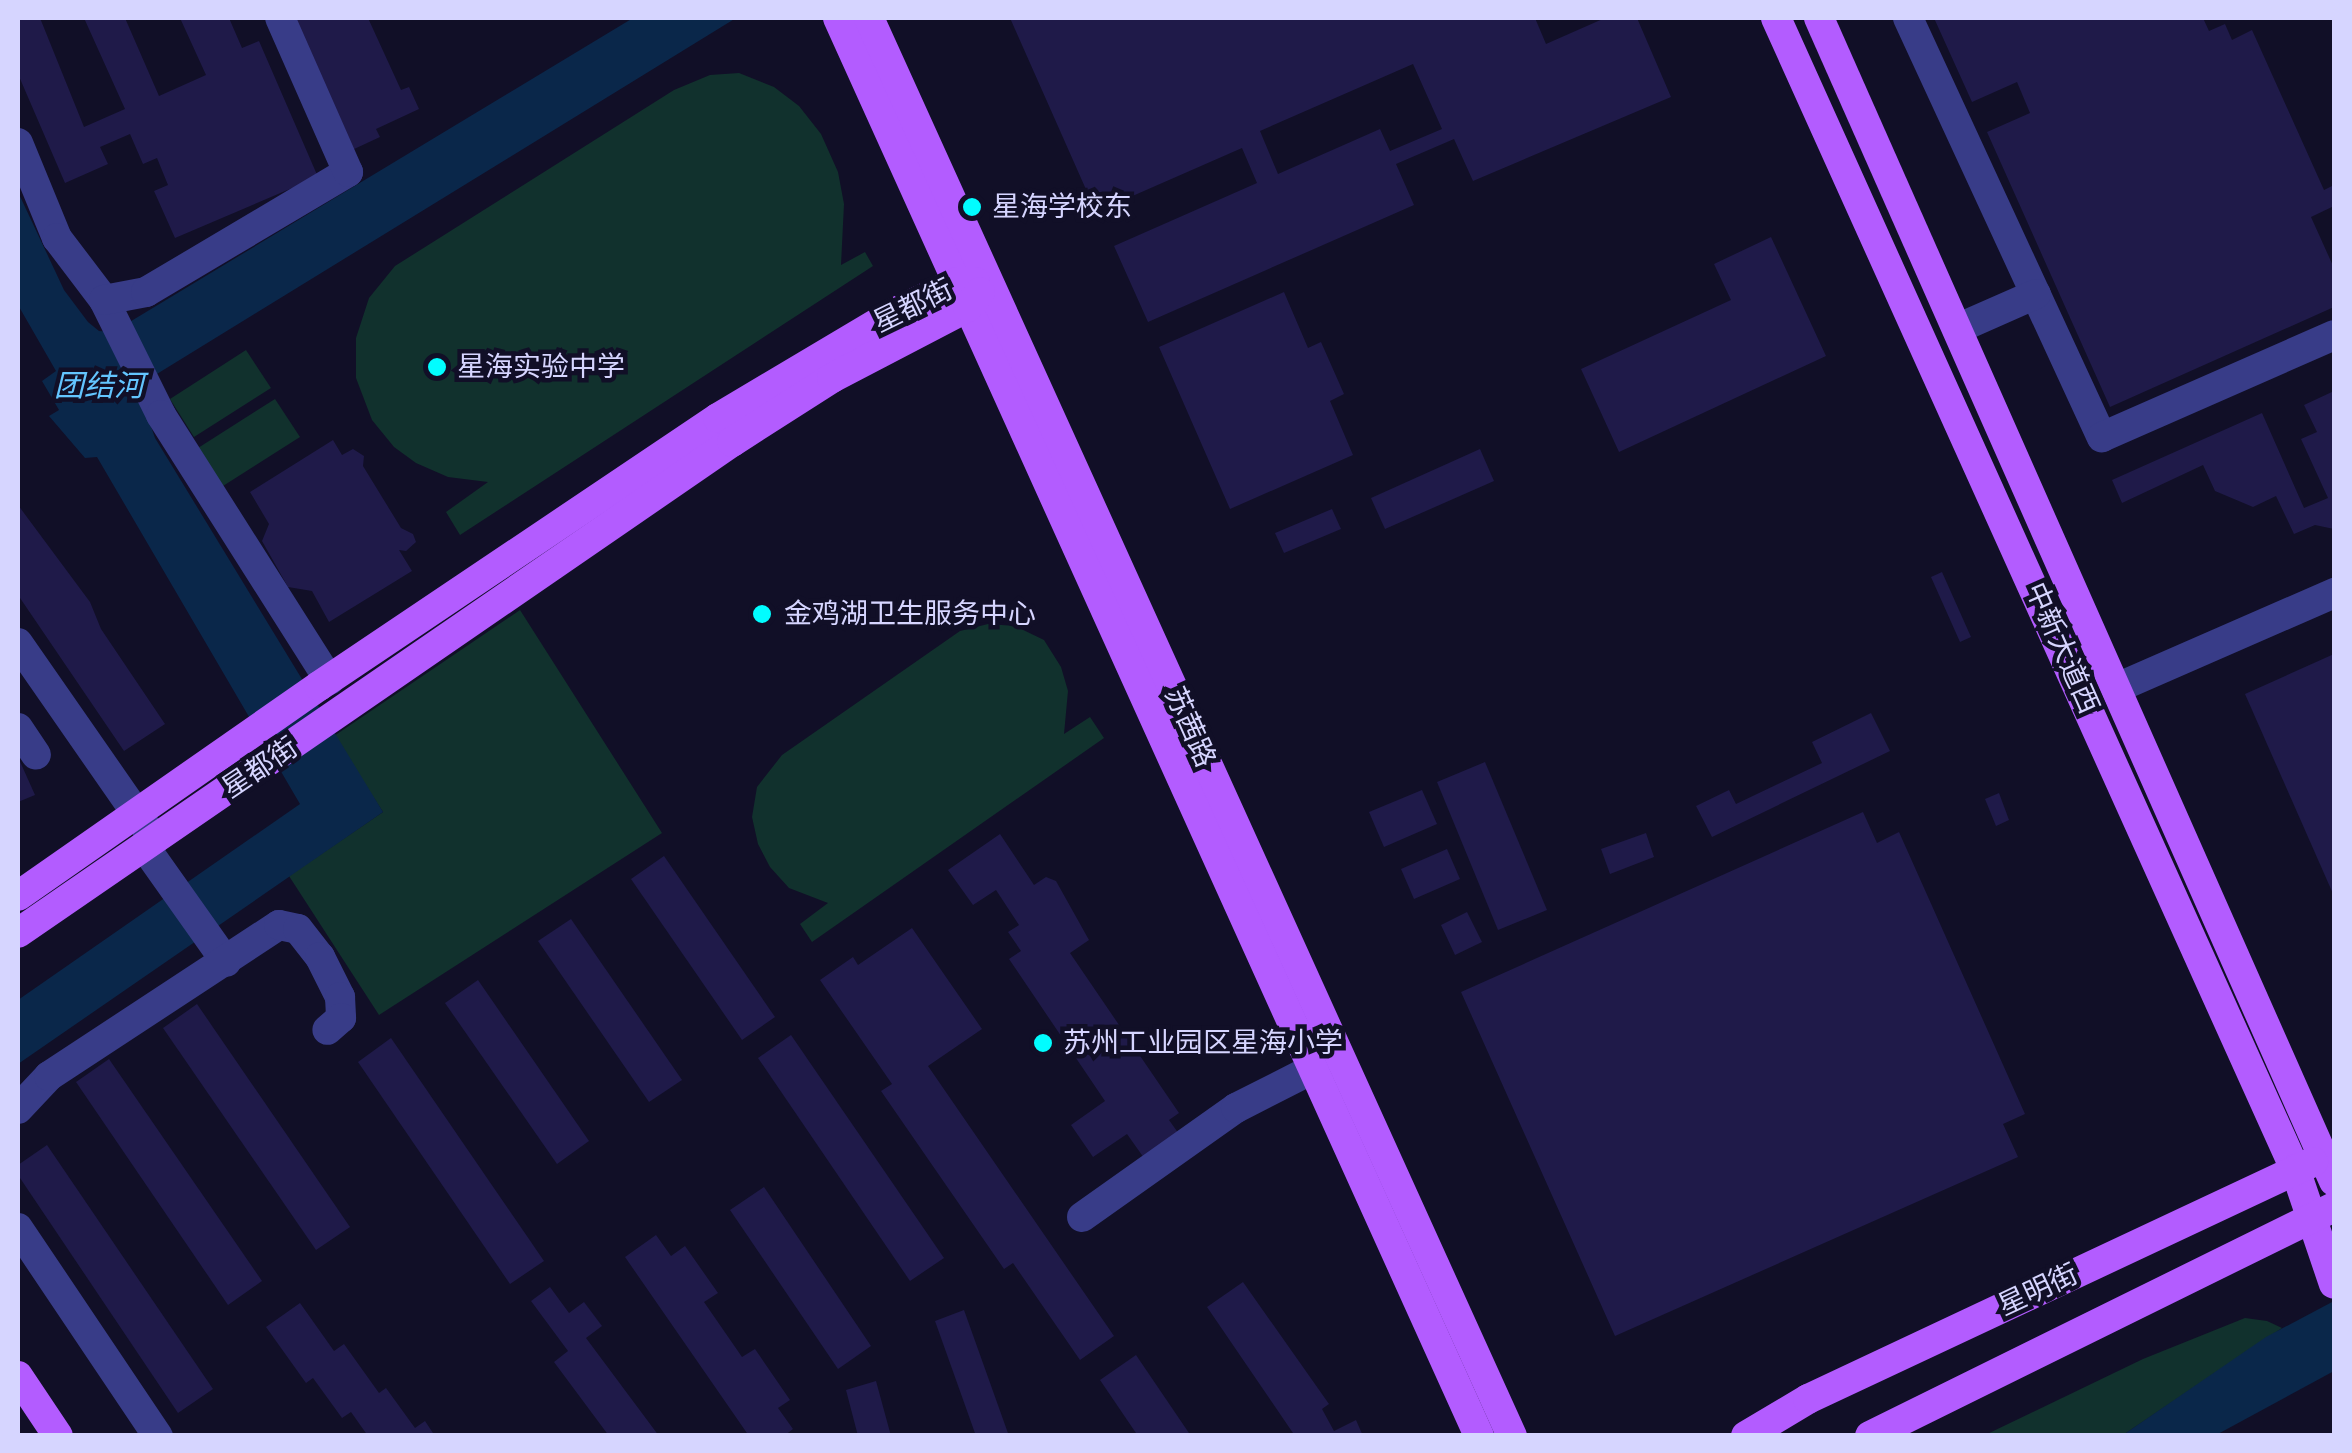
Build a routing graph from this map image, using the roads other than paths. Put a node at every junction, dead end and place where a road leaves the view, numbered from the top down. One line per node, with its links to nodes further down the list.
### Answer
1 (280, 18): 11 (street)
2 (838, 18): 9 (main road, 苏茜路)
3 (869, 18): 8 (main road, 苏茜路)
4 (1776, 18): 28 (main road, 中新大道西)
5 (1818, 18): 12 (main road, 中新大道西)
6 (1908, 18): 10 (street)
7 (18, 143): 11 (street)
8 (988, 282): 9 (main road, 星都街); 37 (main road, 苏茜路)
9 (962, 294): 16 (main road, 星都街); 20 (main road, 星都街); 25 (main road, 苏茜路)
10 (2036, 294): 12 (street); 13 (street)
11 (110, 310): 16 (street)
12 (1959, 328): 17 (main road, 中新大道西)
13 (2334, 335)
14 (2334, 593): 17 (street)
15 (18, 643): 20 (street)
16 (324, 683): 20 (main road, 星都街)
17 (2119, 688): 27 (main road, 中新大道西)
18 (18, 728): 19 (street)
19 (36, 755)
20 (145, 834): 21 (main road, 星都街); 22 (main road, 星都街); 23 (street)
21 (18, 896)
22 (18, 933)
23 (218, 951): 24 (street); 26 (street)
24 (327, 1030)
25 (1315, 1068): 30 (street); 36 (main road, 苏茜路)
26 (18, 1110)
27 (2331, 1164): 28 (main road, 星明街)
28 (2295, 1168): 29 (main road, 中新大道西); 38 (main road, 星明街)
29 (2322, 1212): 32 (main road, 中新大道西); 39 (main road, 星明街)
30 (1082, 1217)
31 (18, 1228): 35 (street)
32 (2334, 1284)
33 (18, 1376): 34 (main road)
34 (58, 1436)
35 (158, 1436)
36 (1479, 1436)
37 (1512, 1436)
38 (1746, 1436)
39 (1870, 1436)

